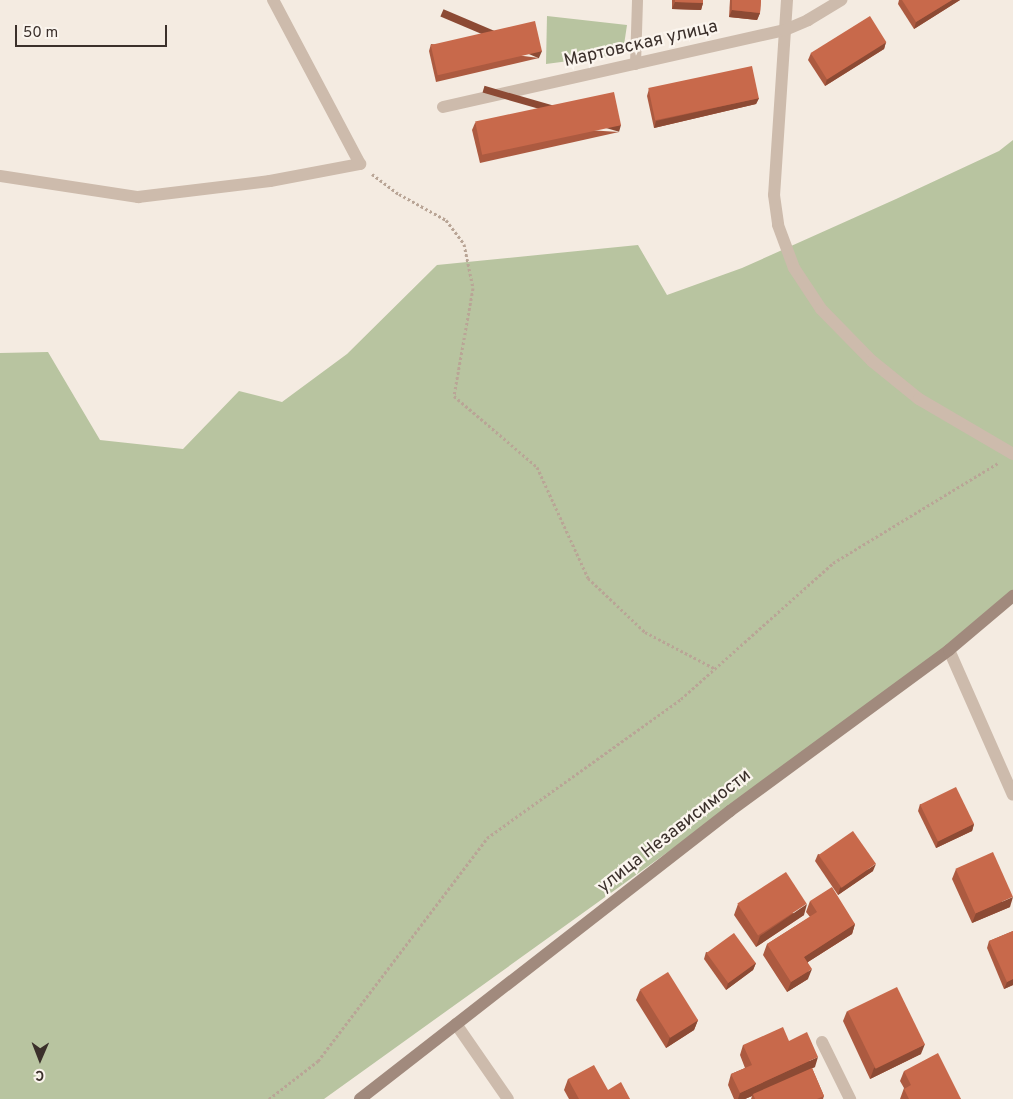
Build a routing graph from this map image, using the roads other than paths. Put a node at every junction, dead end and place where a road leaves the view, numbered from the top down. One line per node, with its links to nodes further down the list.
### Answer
1 (273, 0): 8 (street)
2 (637, 0): 6 (lane)
3 (787, 0): 5 (street)
4 (841, 0): 5 (street, Мартовская улица)
5 (785, 30): 6 (street, Мартовская улица); 9 (street)
6 (635, 64): 7 (street, Мартовская улица)
7 (442, 108)
8 (0, 176)
9 (1011, 453)
10 (1013, 596): 11 (main road, улица Независимости)
11 (949, 650): 12 (street); 13 (main road, улица Независимости)
12 (1013, 795)
13 (456, 1024): 15 (main road, улица Независимости); 16 (street)
14 (822, 1042): 17 (street)
15 (360, 1099)
16 (508, 1099)
17 (850, 1099)

